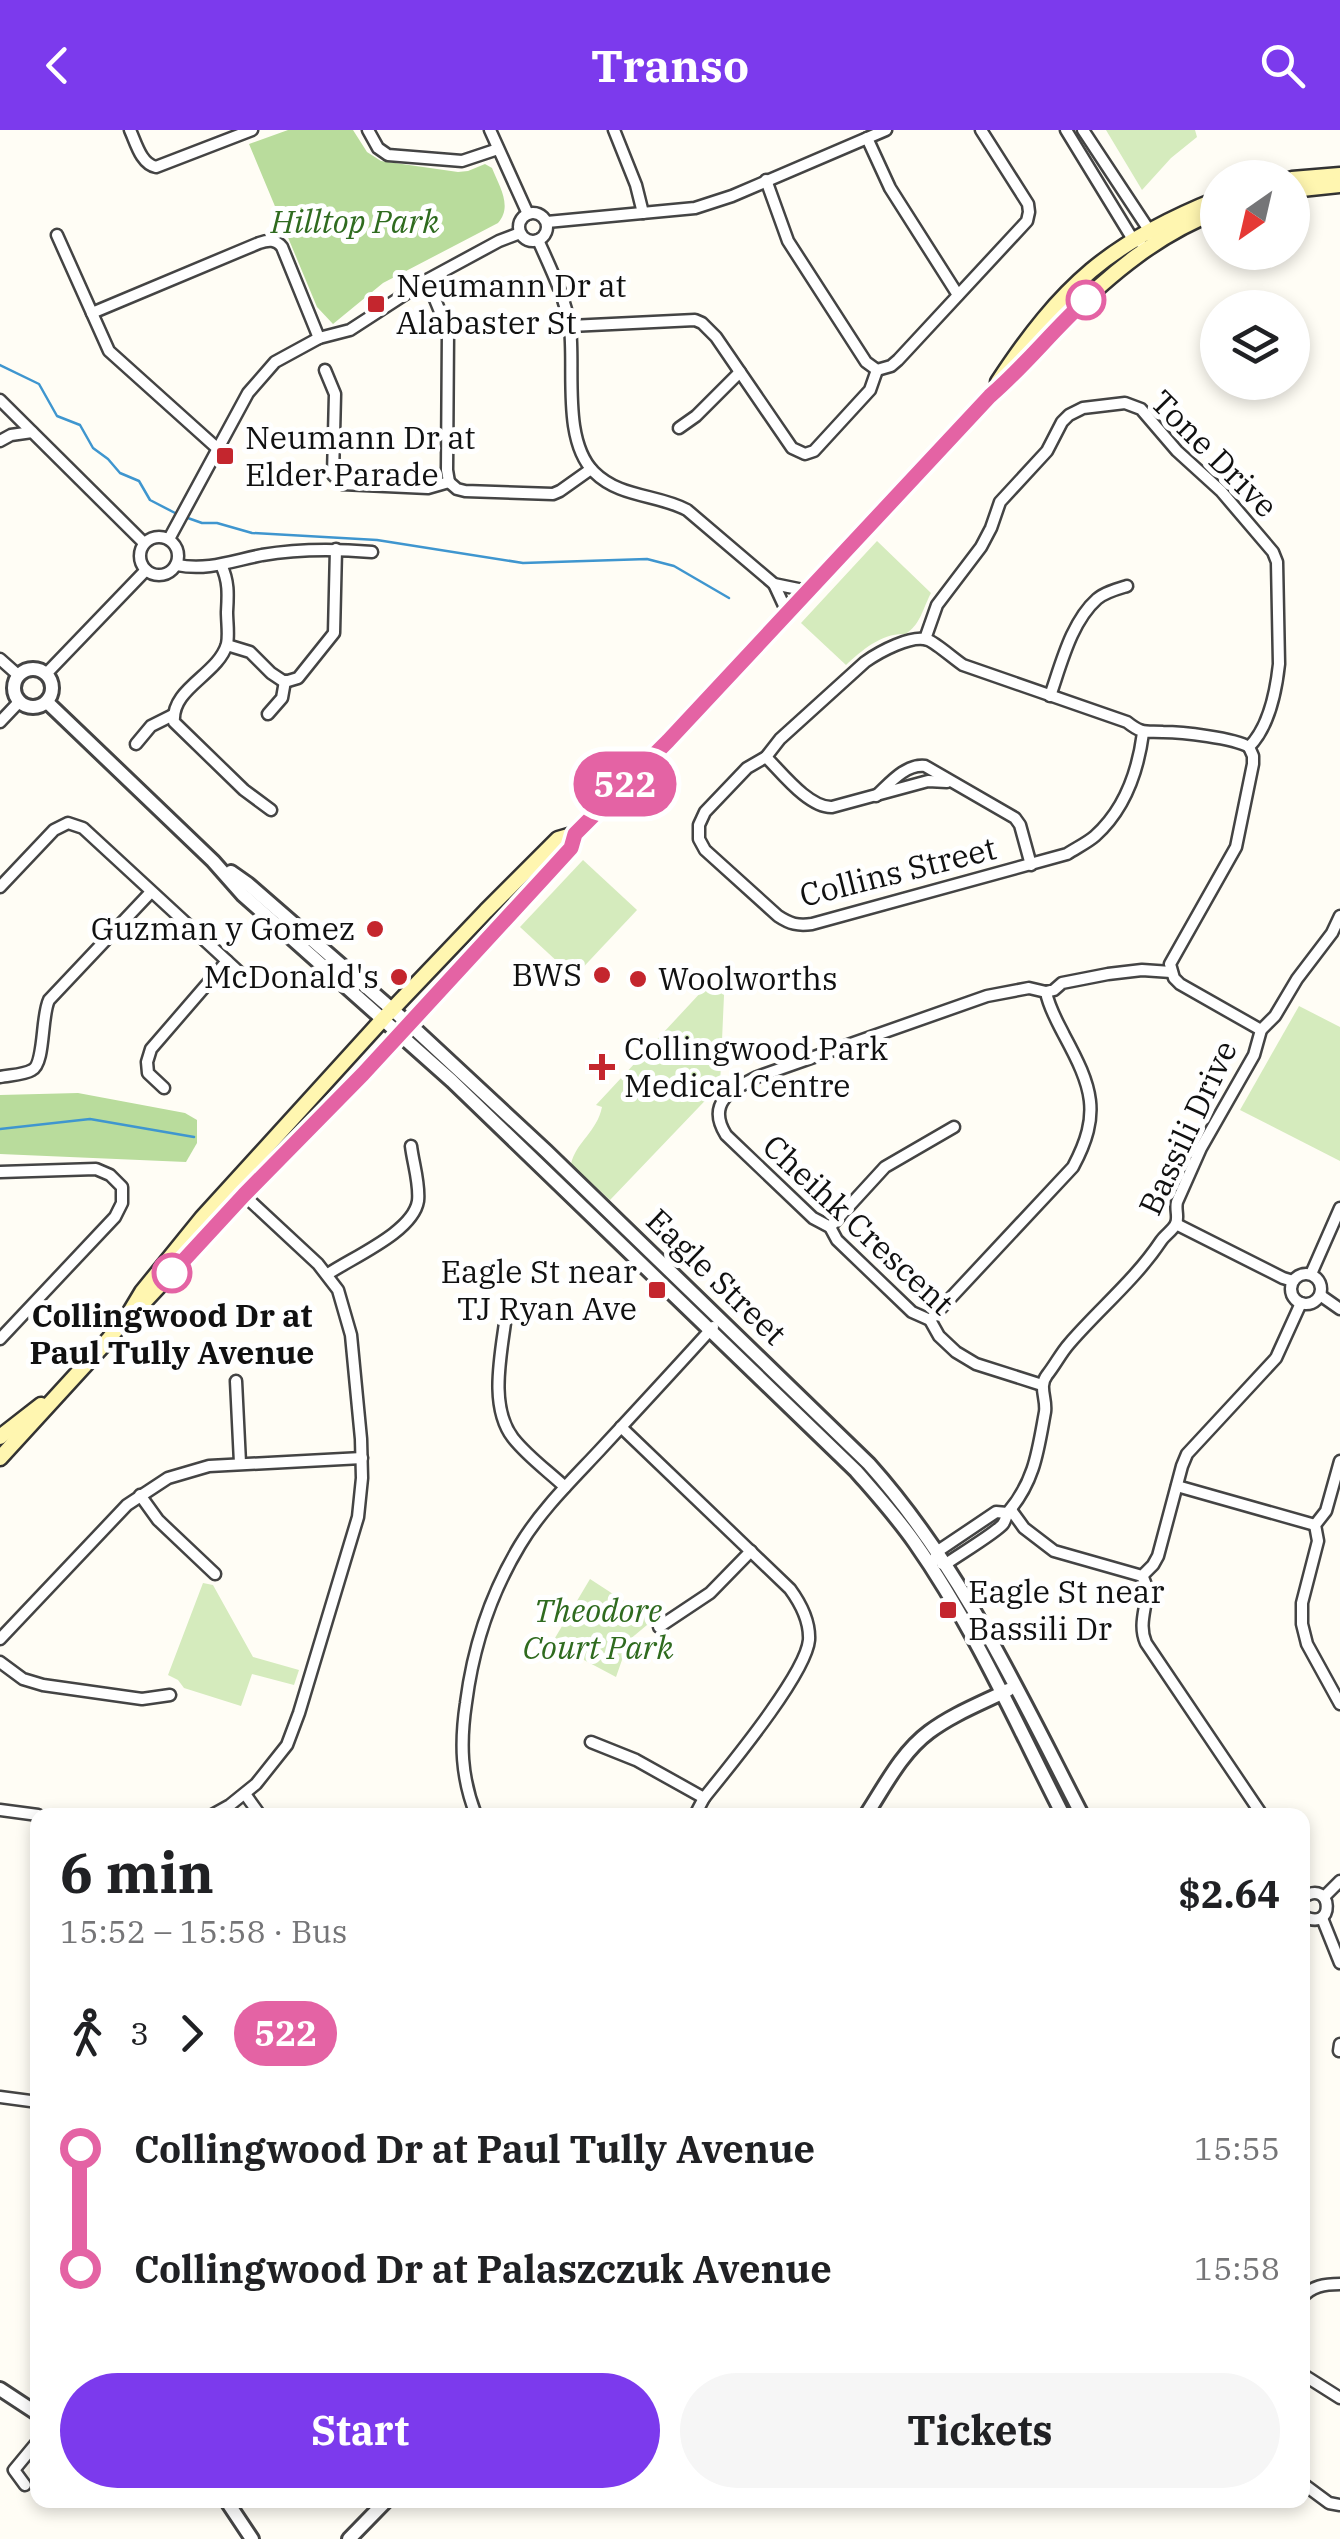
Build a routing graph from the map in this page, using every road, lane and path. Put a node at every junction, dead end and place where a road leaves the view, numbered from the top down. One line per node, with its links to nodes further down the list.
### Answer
1 (130, 130): 2 (street)
2 (251, 130)
3 (368, 130): 11 (street)
4 (490, 130): 11 (street)
5 (614, 130): 18 (street)
6 (886, 130): 10 (street)
7 (980, 130): 29 (street)
8 (1066, 130): 25 (street)
9 (1083, 130): 22 (street)
10 (867, 138): 14 (street); 29 (street)
11 (498, 148): 19 (street)
12 (1340, 174): 13 (main road)
13 (1310, 177)
14 (766, 180): 18 (street); 34 (street)
15 (1340, 186): 16 (main road)
16 (1310, 188)
17 (1200, 206): 22 (main road)
18 (644, 212): 21 (street)
19 (528, 214): 21 (street); 23 (street)
20 (1200, 220): 27 (main road)
21 (547, 222): 26 (street)
22 (1148, 230): 25 (main road); 27 (street)
23 (520, 232): 26 (street); 28 (street)
24 (57, 234): 30 (street)
25 (1132, 238): 27 (street); 36 (main road)
26 (538, 240): 31 (street)
27 (1149, 246): 36 (main road)
28 (427, 280): 32 (street); 43 (street)
29 (958, 295): 34 (street)
30 (92, 313): 32 (street); 41 (street)
31 (570, 326): 35 (street); 42 (street)
32 (318, 338): 41 (street)
33 (325, 370): 43 (street)
34 (877, 370): 35 (street)
35 (740, 372): 38 (street)
36 (990, 396): 53 (main road)
37 (0, 400): 39 (street)
38 (679, 428)
39 (32, 432): 40 (street); 45 (street)
40 (0, 441)
41 (218, 449): 44 (street)
42 (591, 469): 43 (street); 51 (street)
43 (449, 482)
44 (169, 539): 45 (street); 48 (street)
45 (144, 543): 50 (street)
46 (336, 549): 47 (street); 49 (street); 60 (street)
47 (372, 552)
48 (176, 564): 49 (street); 50 (street)
49 (221, 565): 56 (street)
50 (146, 570): 58 (street)
51 (774, 584): 53 (street); 54 (street)
52 (1127, 586): 61 (street)
53 (808, 591): 54 (main road)
54 (787, 612): 74 (main road)
55 (925, 639): 61 (street); 69 (street, Tone Drive); 70 (street, Collins Street)
56 (226, 645): 60 (street); 64 (street)
57 (0, 658): 59 (street)
58 (46, 674): 59 (street); 63 (street)
59 (18, 675): 62 (street)
60 (285, 680): 65 (street)
61 (1050, 696): 67 (street)
62 (19, 702): 63 (street); 66 (street)
63 (46, 702): 83 (street, Eagle Street)
64 (172, 714): 68 (street); 73 (street)
65 (268, 714)
66 (0, 722)
67 (1143, 733): 69 (street); 75 (street, Collins Street)
68 (136, 744)
69 (1249, 747): 80 (street, Tone Drive)
70 (766, 758): 72 (street); 75 (street, Collins Street)
71 (953, 783): 72 (street); 72 (street); 75 (street)
72 (876, 796)
73 (270, 810)
74 (575, 834): 83 (main road); 84 (main road)
75 (1031, 865)
76 (0, 887): 77 (street)
77 (151, 892): 79 (street); 86 (street)
78 (1340, 916): 85 (street, Bassili Drive)
79 (226, 962): 81 (street); 87 (street)
80 (1171, 972): 82 (street, Cheihk Crescent); 85 (street)
81 (252, 984)
82 (1046, 992): 94 (street, Cheihk Crescent); 102 (street)
83 (387, 1015): 84 (street, Eagle Street); 91 (main road)
84 (404, 1028): 91 (main road); 103 (street, Eagle Street)
85 (1262, 1030): 93 (street, Bassili Drive)
86 (0, 1077)
87 (164, 1088)
88 (954, 1127): 94 (street)
89 (411, 1146): 95 (street)
90 (0, 1172): 104 (street)
91 (238, 1190): 95 (street); 107 (main road)
92 (1340, 1208): 96 (street)
93 (1176, 1224): 97 (street); 106 (street, Bassili Drive)
94 (830, 1227): 102 (street, Cheihk Crescent)
95 (328, 1274): 111 (street)
96 (1312, 1274): 97 (street); 98 (street)
97 (1293, 1281): 99 (street)
98 (1320, 1295): 99 (street); 101 (street)
99 (1301, 1303): 114 (street)
100 (507, 1307): 115 (street)
101 (1340, 1308)
102 (930, 1320): 106 (street, Cheihk Crescent)
103 (714, 1325): 108 (street); 120 (street, Eagle Street); 122 (street, Eagle Street)
104 (0, 1337)
105 (236, 1381): 113 (street)
106 (1042, 1385): 117 (street)
107 (66, 1387): 109 (main road); 110 (main road)
108 (621, 1427): 115 (street); 119 (street)
109 (0, 1437)
110 (0, 1458)
111 (362, 1458): 113 (street); 133 (street)
112 (1340, 1461): 118 (street)
113 (240, 1463): 116 (street)
114 (1176, 1486): 118 (street); 124 (street)
115 (565, 1487): 137 (street)
116 (140, 1495): 123 (street); 126 (street)
117 (1009, 1511): 120 (street); 121 (street); 124 (street)
118 (1315, 1525): 131 (street)
119 (751, 1551): 125 (street); 134 (street)
120 (938, 1551): 121 (street, Eagle Street); 122 (street)
121 (946, 1564): 122 (street); 128 (street, Eagle Street)
122 (930, 1566): 129 (street, Eagle Street)
123 (215, 1574)
124 (1142, 1576): 142 (street)
125 (659, 1627)
126 (0, 1639)
127 (0, 1662): 130 (street)
128 (1014, 1686): 129 (street); 141 (street, Eagle Street)
129 (1001, 1694): 139 (street); 140 (street, Eagle Street)
130 (170, 1695)
131 (1340, 1704)
132 (591, 1742): 134 (street)
133 (245, 1794): 135 (street); 136 (street)
134 (704, 1798): 138 (street)
135 (223, 1808)
136 (255, 1808)
137 (474, 1808)
138 (699, 1808)
139 (873, 1808)
140 (1058, 1808)
141 (1078, 1808)
142 (1257, 1808)
143 (0, 1810): 144 (street)
144 (30, 1814)
145 (1340, 1881): 147 (street)
146 (1310, 1893): 147 (street)
147 (1324, 1897): 148 (street)
148 (1322, 1918): 149 (street); 150 (street)
149 (1310, 1920)
150 (1340, 1964)
151 (1340, 2044): 152 (street)
152 (1339, 2051)
153 (0, 2097): 154 (street)
154 (30, 2101)
155 (1340, 2284): 156 (street)
156 (1310, 2292)
157 (1310, 2379): 159 (street)
158 (0, 2389): 160 (street)
159 (1340, 2398)
160 (30, 2409)
161 (30, 2451): 163 (street)
162 (2, 2465): 163 (street)
163 (14, 2470): 164 (street)
164 (26, 2485)
165 (1310, 2490): 166 (street)
166 (1340, 2505)
167 (231, 2508): 169 (street)
168 (379, 2508): 170 (street)
169 (252, 2539)
170 (349, 2539)

